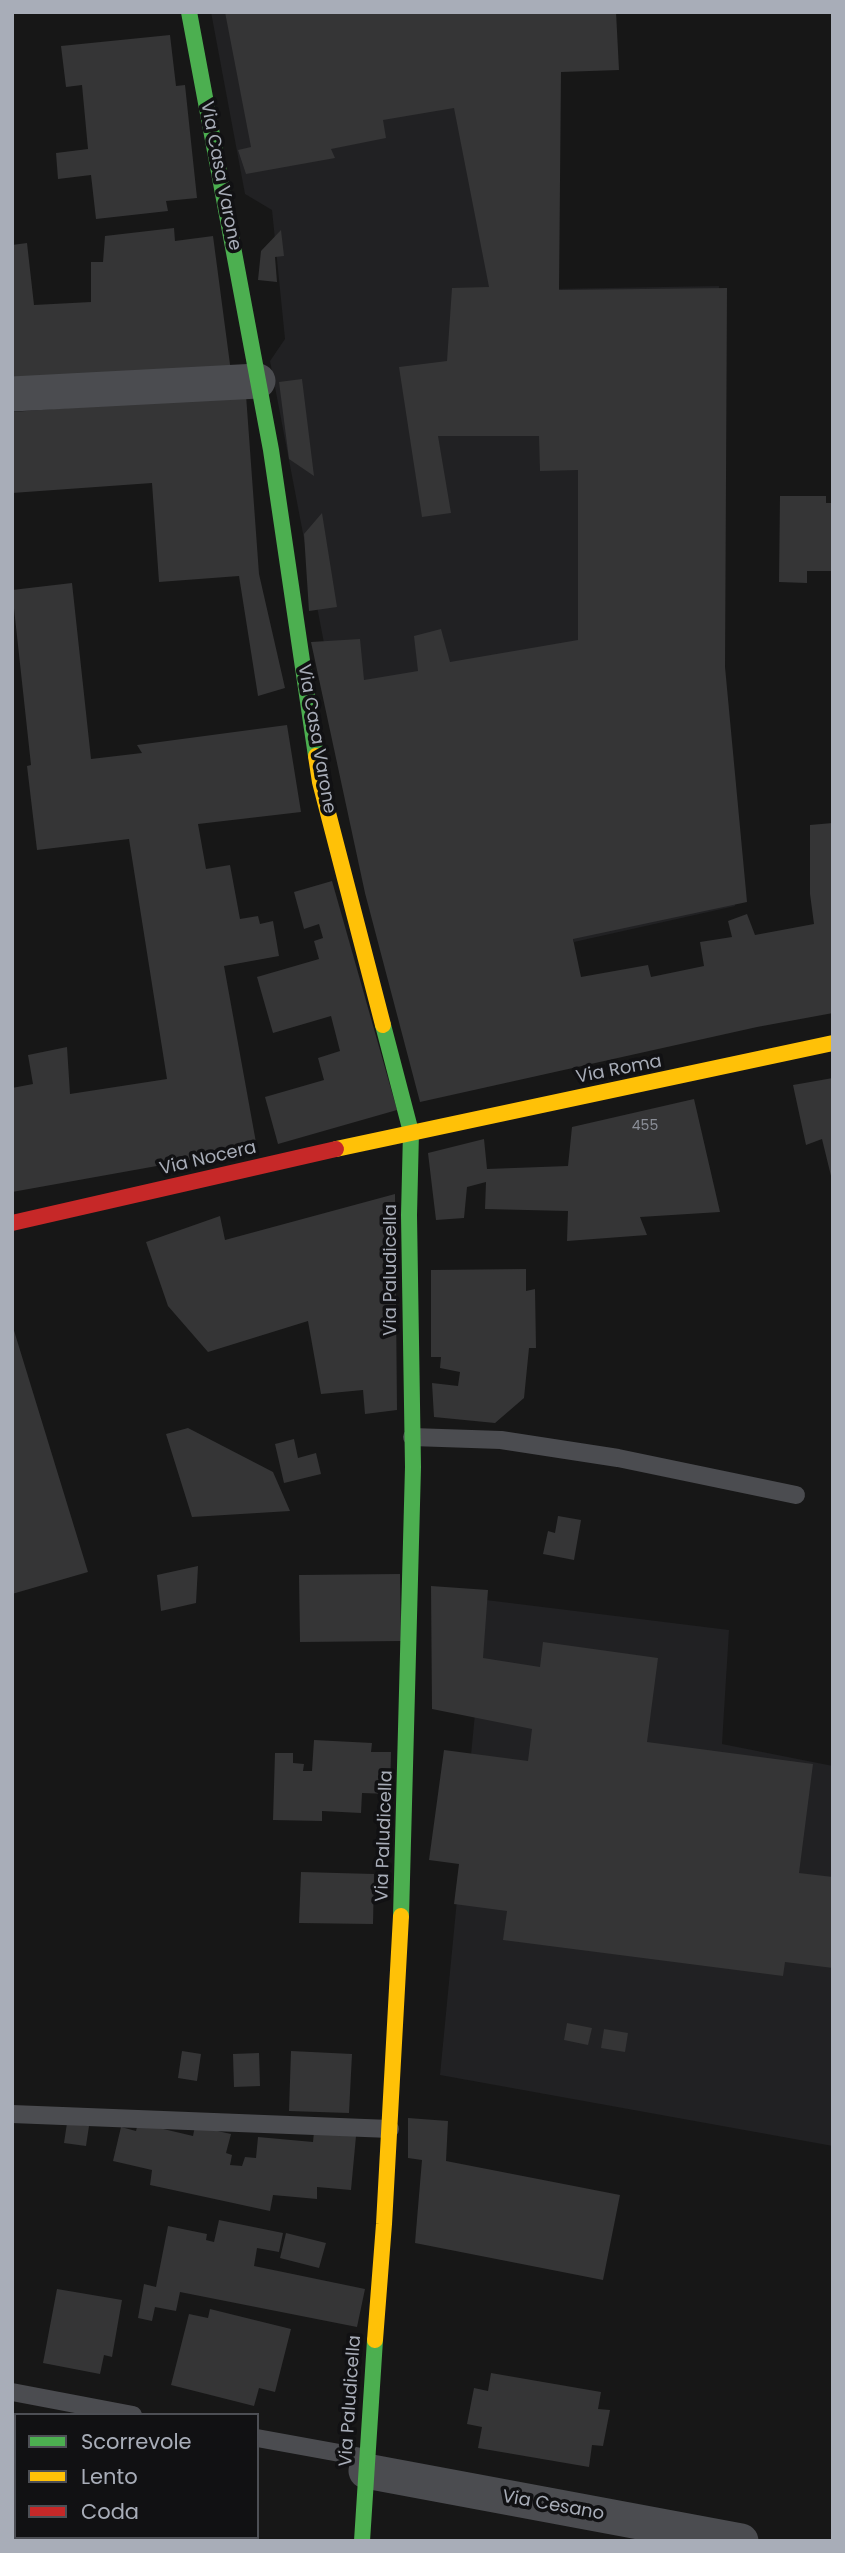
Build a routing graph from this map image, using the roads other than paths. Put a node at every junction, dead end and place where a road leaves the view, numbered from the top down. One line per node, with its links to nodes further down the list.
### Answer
1 (189, 12): 2 (street, Via Casa Varone)
2 (258, 381): 3 (street); 5 (street, Via Casa Varone)
3 (12, 394)
4 (833, 1043): 5 (street, Via Roma)
5 (411, 1132): 6 (street, Via Nocera); 7 (street, Via Paludicella)
6 (12, 1223)
7 (412, 1437): 8 (lane); 10 (street, Via Paludicella)
8 (796, 1495)
9 (12, 2114): 10 (lane)
10 (390, 2129): 14 (street, Via Paludicella)
11 (12, 2392): 12 (lane)
12 (122, 2413)
13 (259, 2438): 14 (lane)
14 (366, 2465): 15 (street, Via Paludicella); 16 (street, Via Cesano)
15 (362, 2541)
16 (741, 2541)

